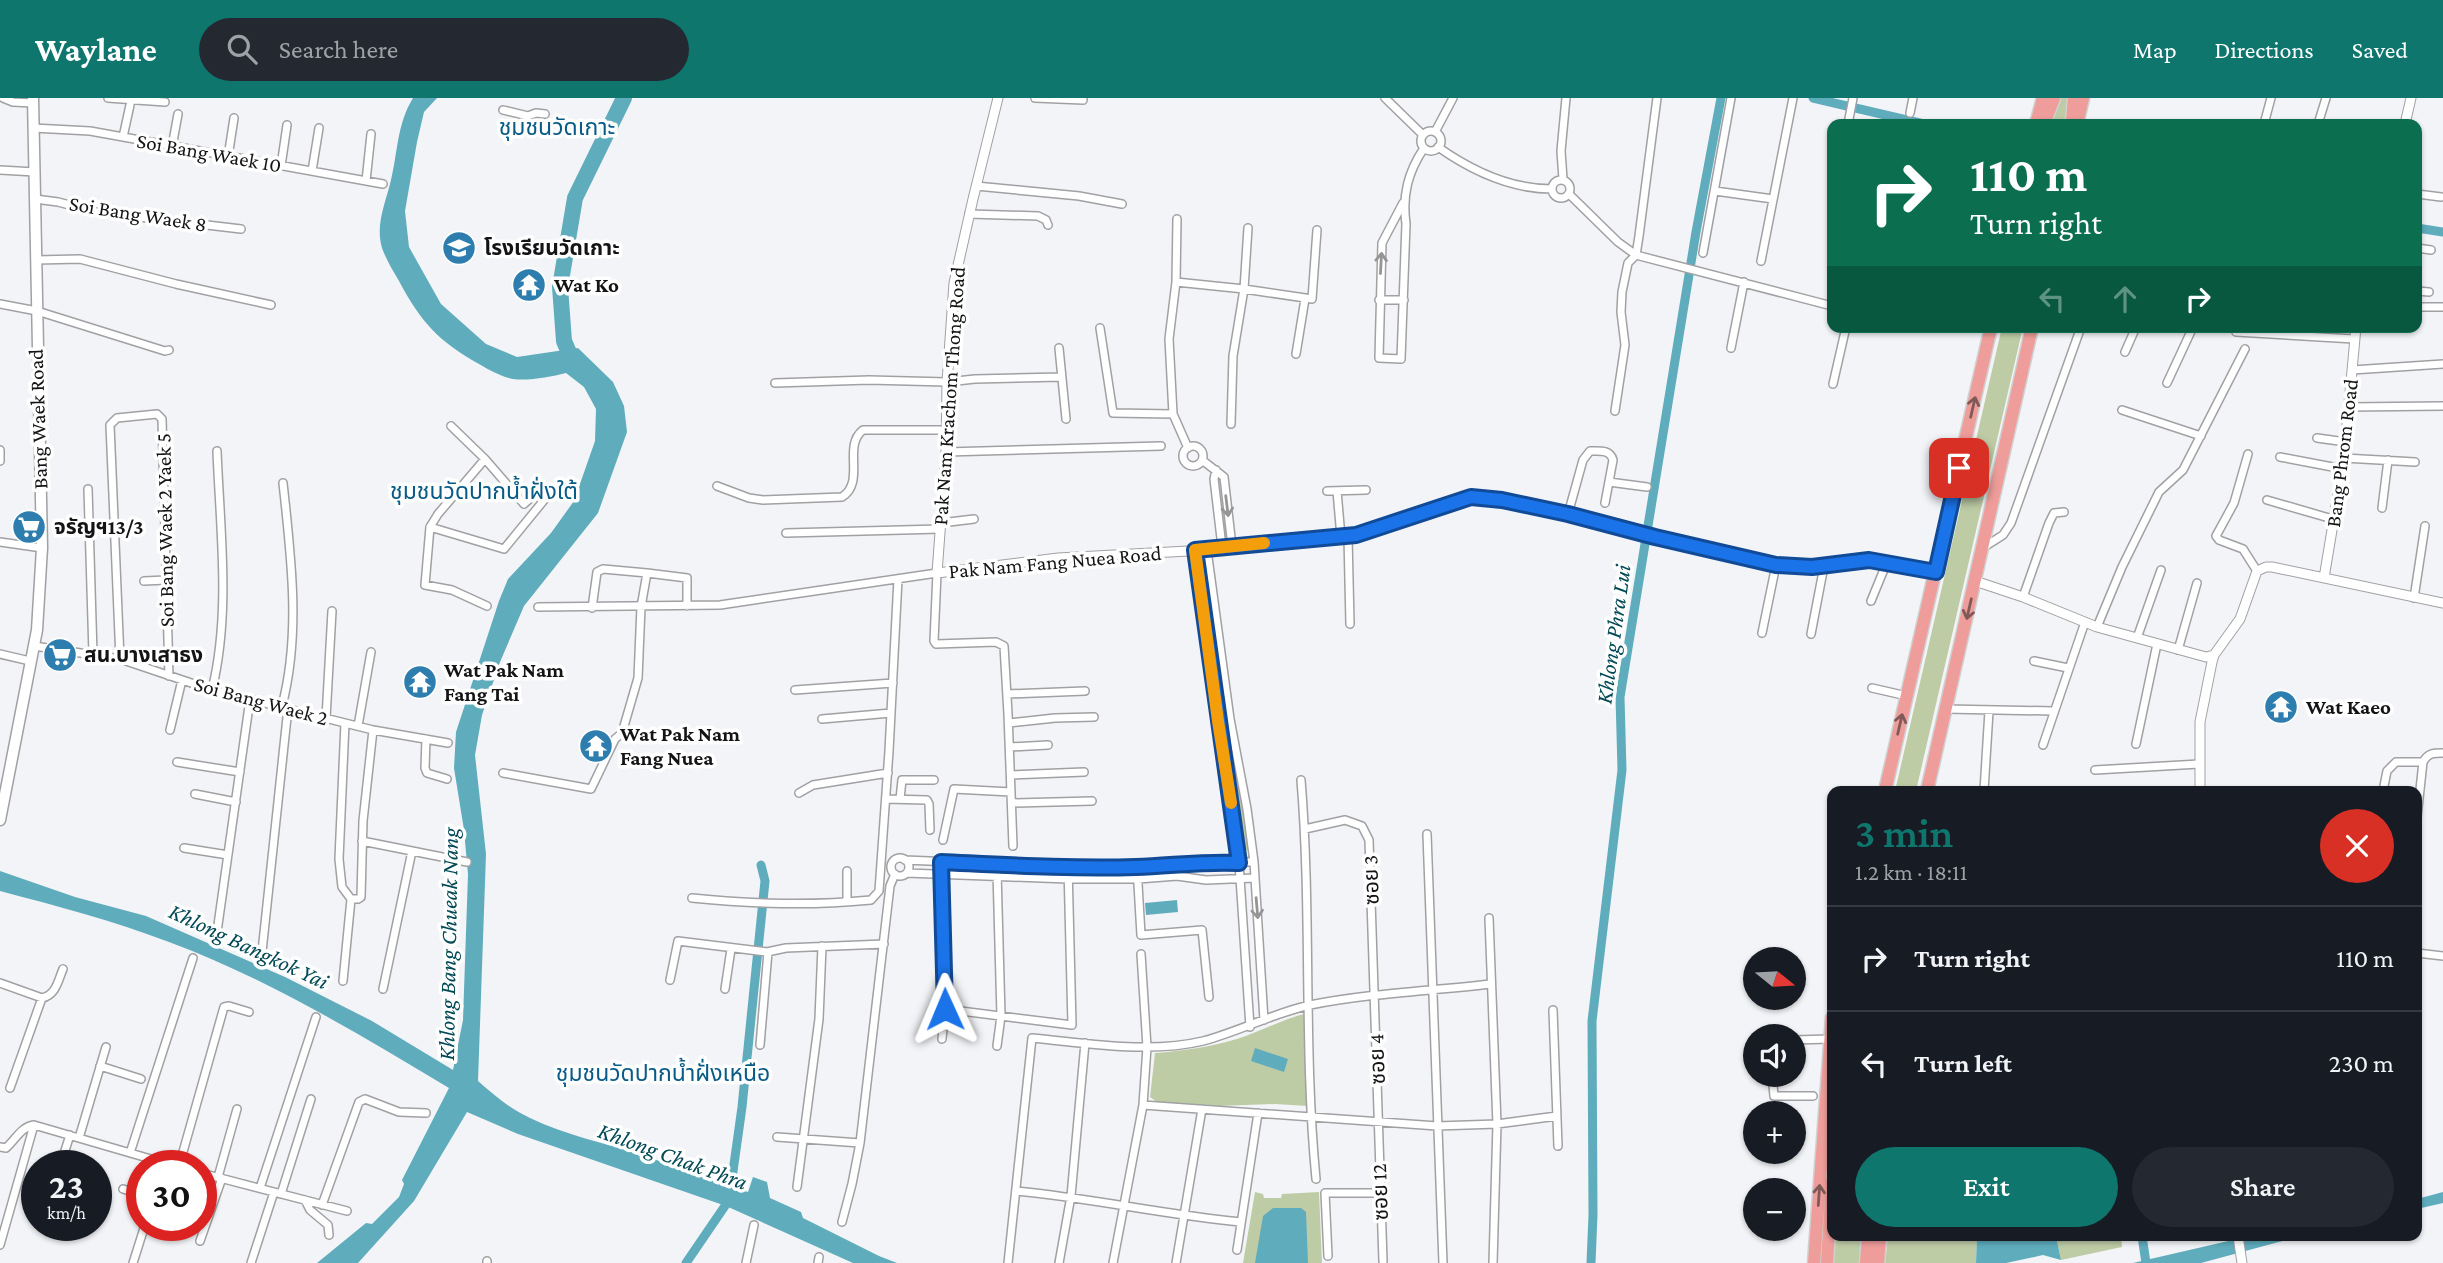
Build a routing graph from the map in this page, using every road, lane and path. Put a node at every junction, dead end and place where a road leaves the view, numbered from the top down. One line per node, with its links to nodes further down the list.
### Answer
1 (3, 98): 19 (street)
2 (108, 98): 21 (street)
3 (998, 98): 53 (street, Pak Nam Krachom Thong Road)
4 (1035, 98): 20 (street)
5 (1385, 98): 40 (street)
6 (1452, 98): 38 (street)
7 (1566, 98): 50 (street)
8 (1657, 98): 72 (street)
9 (1731, 98): 55 (street)
10 (1793, 98): 60 (street)
11 (1913, 98): 24 (street)
12 (2043, 98): 28 (main road)
13 (2054, 98): 29 (main road)
14 (2074, 98): 30 (main road)
15 (2084, 98): 31 (main road)
16 (2271, 98): 32 (street)
17 (2326, 98): 33 (street)
18 (2411, 98): 34 (street)
19 (33, 100): 36 (main road, Bang Waek Road)
20 (1083, 100)
21 (165, 102)
22 (130, 105): 41 (street)
23 (503, 110): 26 (street)
24 (1910, 113)
25 (178, 114): 42 (street)
26 (545, 114)
27 (234, 118): 45 (street)
28 (2037, 119)
29 (2046, 119)
30 (2072, 119)
31 (2078, 119)
32 (2265, 119)
33 (2320, 119)
34 (2405, 119)
35 (287, 125): 46 (street)
36 (33, 128): 41 (street, Soi Bang Waek 10); 49 (main road, Bang Waek Road)
37 (319, 128): 48 (street)
38 (1435, 132): 40 (street); 43 (street)
39 (370, 134): 51 (street)
40 (1423, 135): 44 (street)
41 (123, 137): 42 (street, Soi Bang Waek 10)
42 (172, 147): 45 (street, Soi Bang Waek 10)
43 (1438, 147): 44 (street); 54 (street)
44 (1424, 148): 61 (street)
45 (229, 157): 46 (street, Soi Bang Waek 10)
46 (281, 166): 48 (street, Soi Bang Waek 10)
47 (0, 170): 49 (street)
48 (312, 171): 51 (street, Soi Bang Waek 10)
49 (35, 172): 59 (main road, Bang Waek Road)
50 (1563, 179): 54 (street); 56 (street)
51 (366, 181): 52 (street, Soi Bang Waek 10)
52 (383, 184)
53 (976, 186): 62 (street); 63 (street, Pak Nam Krachom Thong Road)
54 (1552, 190): 56 (street)
55 (1715, 191): 60 (street); 71 (street)
56 (1569, 194): 72 (street)
57 (2422, 195): 58 (street)
58 (2441, 197)
59 (35, 199): 67 (street, Soi Bang Waek 8); 73 (main road, Bang Waek Road)
60 (1773, 199): 74 (street)
61 (1403, 203): 81 (street, one-way to 61); 82 (street)
62 (1122, 204)
63 (969, 214): 65 (street); 108 (street, Pak Nam Krachom Thong Road)
64 (1177, 219): 75 (street)
65 (1048, 225)
66 (1248, 228): 77 (street)
67 (241, 229)
68 (1317, 230): 80 (street)
69 (2422, 249): 70 (street)
70 (2431, 250)
71 (1703, 253)
72 (1636, 256): 76 (street); 115 (street)
73 (36, 260): 84 (street); 88 (main road, Bang Waek Road)
74 (1761, 261)
75 (1176, 282): 77 (street); 116 (street)
76 (1744, 282): 85 (street); 100 (street)
77 (1244, 289): 80 (street); 118 (street)
78 (2422, 291): 79 (street)
79 (2429, 292)
80 (1305, 299): 104 (street)
81 (1379, 300): 82 (street); 82 (street)
82 (1404, 300)
83 (0, 304): 88 (street)
84 (271, 305)
85 (1827, 305)
86 (2422, 307): 87 (street)
87 (2443, 307)
88 (37, 311): 102 (street); 164 (main road, Bang Waek Road)
89 (1100, 328): 116 (street)
90 (1845, 333): 111 (street)
91 (1990, 333): 173 (main road, one-way to 91)
92 (2031, 333): 165 (main road)
93 (2079, 333): 165 (street)
94 (2133, 333): 103 (street)
95 (2190, 333): 110 (street)
96 (2253, 333): 98 (street)
97 (2355, 333): 98 (street, Bang Phrom Road)
98 (2354, 339): 106 (street, Bang Phrom Road)
99 (1059, 348): 107 (street)
100 (1731, 348)
101 (2245, 349): 121 (street)
102 (169, 350)
103 (2125, 352)
104 (1296, 354)
105 (2443, 364): 106 (street)
106 (2352, 370): 113 (street, Bang Phrom Road)
107 (1061, 377): 108 (street); 117 (street)
108 (947, 382): 109 (street); 120 (street, Pak Nam Krachom Thong Road)
109 (775, 383)
110 (2167, 383)
111 (1833, 384)
112 (2443, 405): 113 (street)
113 (2349, 407): 123 (street, Bang Phrom Road)
114 (2122, 410): 121 (street)
115 (1615, 411)
116 (1173, 414): 125 (street)
117 (1066, 419)
118 (1231, 424)
119 (451, 426): 131 (street)
120 (946, 430): 128 (street, Pak Nam Krachom Thong Road); 141 (street)
121 (2202, 436): 194 (street)
122 (2317, 438): 123 (street)
123 (2346, 442): 132 (street, Bang Phrom Road)
124 (1161, 446): 128 (street)
125 (1188, 447): 133 (street); 133 (street)
126 (0, 450): 135 (street)
127 (217, 451): 213 (street)
128 (946, 452): 156 (street, Pak Nam Krachom Thong Road)
129 (2248, 454): 172 (street)
130 (2280, 457): 137 (street)
131 (485, 458): 145 (street); 158 (street)
132 (2344, 458): 134 (street); 137 (street, Bang Phrom Road)
133 (1202, 460): 138 (street)
134 (2388, 460): 136 (street); 151 (street)
135 (0, 461)
136 (2415, 462)
137 (2343, 469): 155 (street, Bang Phrom Road)
138 (1216, 470): 162 (street, one-way to 162); 163 (street)
139 (1609, 482): 142 (street); 150 (street); 153 (street)
140 (283, 483): 219 (street)
141 (717, 486)
142 (1647, 487)
143 (88, 489): 203 (street)
144 (1366, 490): 147 (street)
145 (538, 491)
146 (1327, 491): 147 (street)
147 (1337, 491): 160 (street)
148 (549, 494): 158 (street)
149 (2267, 500): 155 (street)
150 (1605, 503)
151 (2382, 508)
152 (2064, 512): 182 (street)
153 (1568, 514): 160 (street, Pak Nam Fang Nuea Road); 169 (street, Pak Nam Fang Nuea Road)
154 (974, 519): 156 (street)
155 (2336, 520): 176 (street, Bang Phrom Road)
156 (940, 526): 159 (street); 175 (street, Pak Nam Krachom Thong Road)
157 (2425, 526): 183 (street)
158 (430, 527): 186 (street)
159 (786, 533)
160 (1344, 537): 162 (street, Pak Nam Fang Nuea Road); 193 (street)
161 (0, 542): 164 (street)
162 (1232, 546): 163 (street, Pak Nam Fang Nuea Road)
163 (1222, 547): 167 (street, Pak Nam Fang Nuea Road)
164 (42, 548): 199 (main road, Bang Waek Road)
165 (1984, 548): 180 (main road)
166 (1195, 550): 167 (street, Pak Nam Fang Nuea Road); 175 (street, Pak Nam Fang Nuea Road); 228 (street)
167 (1207, 550): 227 (street)
168 (1887, 562): 170 (street, Pak Nam Fang Nuea Road); 173 (street, Pak Nam Fang Nuea Road); 184 (street)
169 (1776, 565): 170 (street, Pak Nam Fang Nuea Road); 195 (street)
170 (1824, 566): 196 (street)
171 (2161, 570): 197 (street)
172 (2257, 571): 176 (street); 204 (street)
173 (1936, 572): 217 (main road)
174 (647, 573): 187 (street); 189 (street); 190 (street)
175 (937, 573): 177 (street, Pak Nam Fang Nuea Road); 216 (street)
176 (2324, 578): 183 (street)
177 (898, 579): 187 (street, Pak Nam Fang Nuea Road); 211 (street)
178 (166, 580): 179 (street); 205 (street, Soi Bang Waek 2 Yaek 5); 209 (street, Soi Bang Waek 2 Yaek 5)
179 (144, 581)
180 (1975, 581): 182 (street); 220 (main road, one-way to 220)
181 (2197, 583): 200 (street)
182 (2023, 597): 192 (street)
183 (2414, 598): 185 (street)
184 (1871, 601)
185 (2443, 603)
186 (487, 606)
187 (687, 606): 189 (street, Pak Nam Fang Nuea Road)
188 (538, 607): 190 (street, Pak Nam Fang Nuea Road)
189 (641, 607): 190 (street, Pak Nam Fang Nuea Road); 248 (street)
190 (592, 608)
191 (332, 611): 225 (street)
192 (2085, 622): 194 (street); 208 (street)
193 (1350, 624)
194 (2097, 626): 197 (street)
195 (1762, 634)
196 (1811, 634)
197 (2137, 638): 198 (street)
198 (2157, 643): 200 (street); 236 (street)
199 (34, 646): 203 (street, Soi Bang Waek 2); 206 (main road, Bang Waek Road)
200 (2178, 649): 204 (street)
201 (371, 652): 231 (street)
202 (0, 654): 206 (street)
203 (93, 654): 205 (street, Soi Bang Waek 2)
204 (2214, 655): 243 (street)
205 (120, 659): 209 (street, Soi Bang Waek 2)
206 (30, 661): 267 (main road, Bang Waek Road)
207 (2034, 661): 208 (street)
208 (2068, 668): 222 (street)
209 (169, 676): 210 (street, Soi Bang Waek 2)
210 (182, 680): 213 (street, Soi Bang Waek 2); 232 (street)
211 (893, 683): 214 (street); 223 (street)
212 (1872, 688): 217 (street)
213 (212, 690): 218 (street, Soi Bang Waek 2)
214 (795, 690)
215 (1085, 691): 216 (street)
216 (1007, 694): 230 (street)
217 (1907, 695): 253 (main road, one-way to 217)
218 (250, 699): 219 (street, Soi Bang Waek 2); 245 (street)
219 (285, 707): 225 (street, Soi Bang Waek 2); 309 (street)
220 (1946, 709): 221 (street); 254 (main road)
221 (1989, 710): 222 (street); 255 (street)
222 (2053, 711): 238 (street)
223 (891, 713): 226 (street); 247 (street)
224 (1094, 717): 230 (street)
225 (326, 718): 229 (street, Soi Bang Waek 2)
226 (822, 719)
227 (1230, 719): 228 (street); 280 (street)
228 (1218, 721): 281 (street)
229 (345, 723): 231 (street, Soi Bang Waek 2); 297 (street)
230 (1009, 723): 239 (street)
231 (358, 726): 233 (street, Soi Bang Waek 2)
232 (170, 730)
233 (373, 730): 234 (street, Soi Bang Waek 2); 272 (street)
234 (426, 739): 235 (street, Soi Bang Waek 2); 250 (street)
235 (448, 743)
236 (2136, 744)
237 (1048, 745): 239 (street)
238 (2043, 745)
239 (1010, 747): 249 (street)
240 (2443, 753): 241 (street)
241 (2423, 761): 257 (street); 258 (street)
242 (177, 762): 245 (street)
243 (2199, 764): 244 (street); 256 (street)
244 (2095, 770)
245 (240, 772): 265 (street)
246 (1084, 772): 249 (street)
247 (888, 773): 260 (street); 262 (street)
248 (503, 774)
249 (1011, 775): 259 (street)
250 (447, 779)
251 (934, 780): 263 (street)
252 (1301, 780): 268 (street)
253 (1886, 786)
254 (1928, 786)
255 (1984, 786)
256 (2200, 786)
257 (2383, 786)
258 (2420, 786)
259 (1011, 792): 266 (street); 271 (street)
260 (799, 793)
261 (195, 794): 265 (street)
262 (886, 799): 263 (street); 298 (street)
263 (900, 799): 269 (street)
264 (1092, 801): 266 (street)
265 (236, 802): 276 (street)
266 (1012, 803): 273 (street)
267 (0, 820)
268 (1305, 829): 318 (street, ซอย 3); 321 (street)
269 (930, 830)
270 (1427, 834): 317 (street)
271 (943, 840)
272 (362, 841): 275 (street); 297 (street)
273 (1013, 846)
274 (184, 848): 276 (street)
275 (412, 851): 278 (street); 315 (street)
276 (228, 855): 300 (street)
277 (905, 860): 279 (street); 287 (street); 288 (street)
278 (467, 862)
279 (941, 862): 282 (street); 289 (street)
280 (1254, 862): 281 (street); 293 (street)
281 (1239, 863): 283 (street); 292 (street)
282 (996, 864): 284 (street); 290 (street)
283 (1176, 864): 285 (street); 291 (street)
284 (1068, 867): 285 (street); 294 (street)
285 (1137, 867): 295 (street)
286 (847, 871): 298 (street)
287 (907, 873): 288 (street); 289 (street)
288 (895, 874): 301 (street)
289 (942, 874): 290 (street); 322 (street)
290 (996, 876): 294 (street); 325 (street)
291 (1177, 876): 292 (street); 295 (street)
292 (1240, 878): 293 (street); 328 (street)
293 (1255, 878): 327 (street, one-way to 327)
294 (1068, 879): 295 (street); 325 (street)
295 (1138, 879): 319 (street)
296 (692, 898): 298 (street)
297 (351, 899): 312 (street)
298 (847, 902)
299 (1489, 918): 314 (street)
300 (217, 932)
301 (884, 944): 302 (street); 359 (street)
302 (822, 946): 304 (street); 358 (street)
303 (731, 949): 304 (street); 311 (street); 316 (street)
304 (768, 952): 333 (street)
305 (1141, 954): 336 (street)
306 (2422, 954): 307 (street)
307 (2443, 956)
308 (193, 958): 363 (street)
309 (261, 961)
310 (63, 969): 320 (street)
311 (670, 980)
312 (343, 981)
313 (0, 983): 320 (street)
314 (1491, 984): 317 (street); 352 (street)
315 (383, 989)
316 (725, 989)
317 (1432, 991): 318 (street); 354 (street)
318 (1375, 994): 321 (street); 351 (street, ซอย 4)
319 (1209, 997)
320 (42, 998): 341 (street)
321 (1308, 1006): 327 (street); 349 (street)
322 (945, 1009): 325 (street); 329 (street)
323 (1553, 1010): 350 (street)
324 (249, 1012): 364 (street)
325 (1002, 1016): 334 (street)
326 (316, 1017): 370 (street)
327 (1264, 1020): 328 (street)
328 (1250, 1027): 336 (street)
329 (942, 1040)
330 (1806, 1040): 331 (street)
331 (1827, 1040)
332 (1086, 1043): 336 (street); 374 (street); 377 (street)
333 (760, 1045)
334 (997, 1046)
335 (106, 1047): 337 (street)
336 (1147, 1047): 344 (street)
337 (100, 1066): 338 (street); 357 (street)
338 (141, 1079)
339 (1827, 1082): 405 (main road, one-way to 339)
340 (1773, 1087): 342 (street)
341 (10, 1088)
342 (1813, 1096)
343 (312, 1099): 375 (street)
344 (1143, 1105): 346 (street); 380 (street)
345 (237, 1109): 367 (street)
346 (1202, 1110): 348 (street); 382 (street)
347 (426, 1112): 379 (street)
348 (1258, 1113): 349 (street); 384 (street)
349 (1310, 1116): 351 (street); 368 (street)
350 (1557, 1116): 352 (street); 360 (street)
351 (1378, 1123): 354 (street); 376 (street, ซอย 12)
352 (1497, 1124): 354 (street); 404 (street)
353 (34, 1125): 355 (street); 361 (street); 392 (street)
354 (1437, 1126): 403 (street)
355 (70, 1135): 357 (street); 362 (street)
356 (777, 1137): 358 (street)
357 (79, 1138): 365 (street)
358 (803, 1138): 359 (street); 371 (street)
359 (860, 1143): 383 (street)
360 (1558, 1146)
361 (0, 1147)
362 (65, 1150)
363 (131, 1150)
364 (182, 1150)
365 (126, 1152)
366 (217, 1177): 367 (street)
367 (220, 1178): 369 (street); 370 (street)
368 (1316, 1180)
369 (217, 1187)
370 (260, 1188): 375 (street)
371 (797, 1188)
372 (123, 1189): 373 (street)
373 (126, 1190)
374 (1016, 1191): 377 (street); 399 (street)
375 (278, 1193): 378 (street); 397 (street)
376 (1380, 1193): 394 (street); 395 (street, ซอย 12)
377 (1071, 1196): 380 (street); 400 (street)
378 (305, 1200): 379 (street); 386 (street)
379 (322, 1205): 381 (street)
380 (1125, 1206): 382 (street); 401 (street)
381 (346, 1211)
382 (1183, 1216): 384 (street); 402 (street)
383 (842, 1222)
384 (1241, 1222): 393 (street)
385 (754, 1225): 398 (street)
386 (329, 1235)
387 (140, 1241): 396 (street)
388 (1828, 1241): 406 (main road)
389 (1868, 1241): 407 (main road)
390 (1880, 1241): 408 (main road)
391 (2239, 1241): 409 (street)
392 (0, 1245)
393 (1237, 1250)
394 (1328, 1256)
395 (1383, 1261)
396 (133, 1263)
397 (251, 1263)
398 (746, 1263)
399 (1008, 1263)
400 (1059, 1263)
401 (1113, 1263)
402 (1176, 1263)
403 (1443, 1263)
404 (1493, 1263)
405 (1814, 1263)
406 (1827, 1263)
407 (1866, 1263)
408 (1878, 1263)
409 (2242, 1263)

